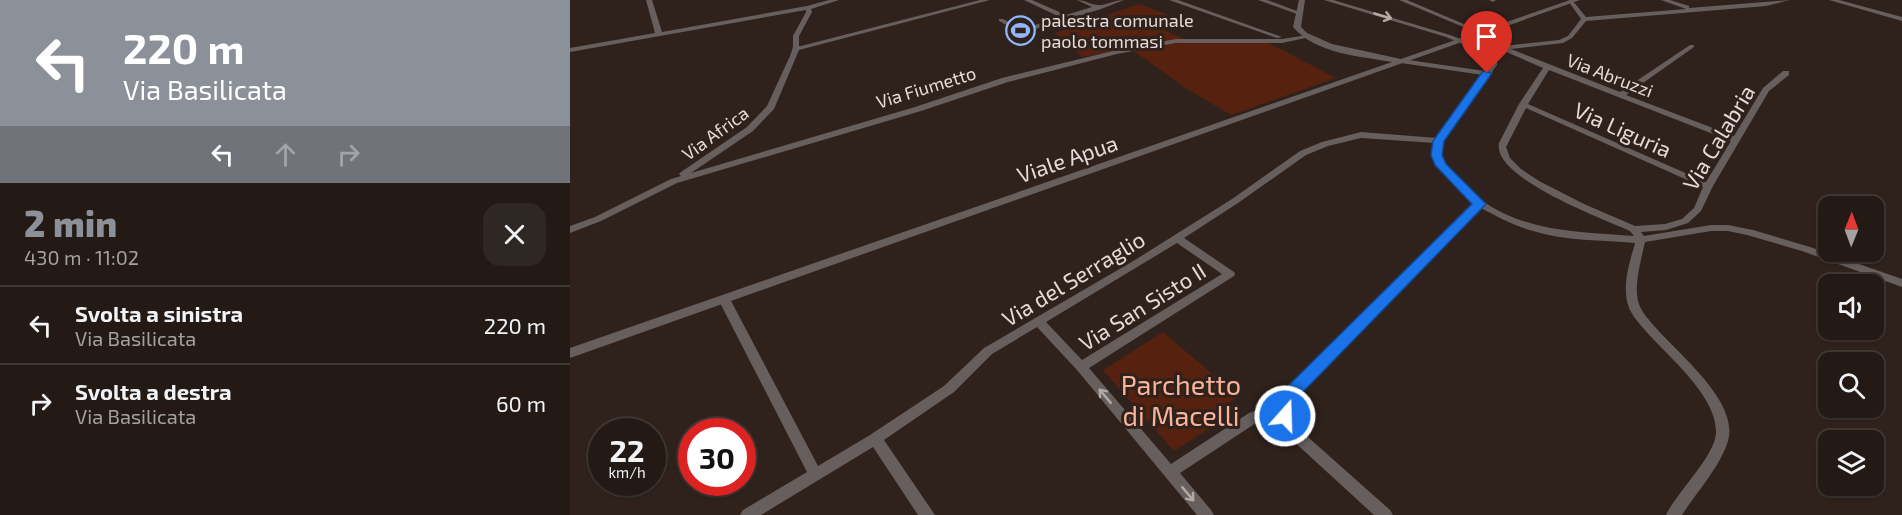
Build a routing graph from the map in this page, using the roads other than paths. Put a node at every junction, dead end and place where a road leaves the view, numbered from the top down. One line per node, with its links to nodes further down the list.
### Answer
1 (649, 0): 26 (street)
2 (836, 0): 18 (street)
3 (987, 0): 32 (street)
4 (1027, 0): 22 (street)
5 (1080, 0): 19 (street)
6 (1121, 0): 19 (street)
7 (1172, 0): 29 (street)
8 (1261, 0): 21 (street)
9 (1302, 0): 21 (street)
10 (1327, 0): 30 (street, one-way to 30)
11 (1401, 0): 27 (street, Via Abruzzi)
12 (1664, 0): 20 (street)
13 (1755, 0): 17 (street)
14 (1786, 0): 17 (street)
15 (1832, 0): 25 (street)
16 (1574, 1): 23 (street); 27 (street, Viale Apua)
17 (1766, 4): 20 (street)
18 (808, 8): 26 (street); 32 (street, Via Africa)
19 (1099, 8): 22 (street)
20 (1691, 8): 23 (street)
21 (1299, 13): 28 (street)
22 (1067, 18): 24 (street)
23 (1584, 19): 33 (street)
24 (1001, 20)
25 (1902, 20)
26 (659, 34): 34 (street)
27 (1478, 34): 30 (street, Viale Apua); 33 (street, Via Abruzzi)
28 (1306, 37): 29 (street, Via Fiumetto); 37 (street)
29 (1288, 40): 47 (street, Via Fiumetto)
30 (1461, 40): 35 (street, Viale Apua); 36 (street)
31 (1692, 46): 43 (street)
32 (796, 47): 47 (street, Via Africa)
33 (1502, 48): 36 (street); 39 (street, Via Abruzzi)
34 (570, 50)
35 (1425, 53): 37 (street); 38 (street, Viale Apua)
36 (1493, 54): 41 (street)
37 (1370, 55): 38 (street); 40 (street)
38 (1401, 61): 40 (street, Viale Apua); 41 (street)
39 (1547, 67): 43 (street, Via Abruzzi); 44 (street)
40 (1377, 70): 56 (street, Viale Apua)
41 (1487, 73): 46 (street)
42 (1786, 73): 45 (street, Via Calabria)
43 (1621, 95): 45 (street, Via Abruzzi)
44 (1523, 104): 48 (street, Via Liguria); 53 (street)
45 (1736, 140): 48 (street, Via Calabria)
46 (1439, 141): 49 (street); 54 (street, Via del Serraglio)
47 (674, 181): 51 (street, Via Fiumetto)
48 (1708, 186): 50 (street, Via Calabria)
49 (1479, 204): 53 (street); 60 (street)
50 (1685, 221): 52 (street, Via Calabria); 53 (street, Via Calabria)
51 (570, 230)
52 (1699, 231): 53 (street); 55 (street)
53 (1637, 234): 68 (street)
54 (1177, 238): 57 (street, Via del Serraglio); 59 (street, Via San Sisto II)
55 (1902, 283)
56 (724, 298): 58 (street, Viale Apua); 63 (street)
57 (1038, 321): 59 (street); 61 (street, Via del Serraglio)
58 (570, 353)
59 (1081, 367): 62 (street, one-way to 59)
60 (1284, 406): 62 (street); 67 (street)
61 (875, 439): 63 (street, Via del Serraglio); 65 (street)
62 (1170, 472): 66 (street, one-way to 66)
63 (815, 474): 64 (street, Via del Serraglio)
64 (748, 515)
65 (927, 515)
66 (1206, 515)
67 (1385, 515)
68 (1674, 515)

